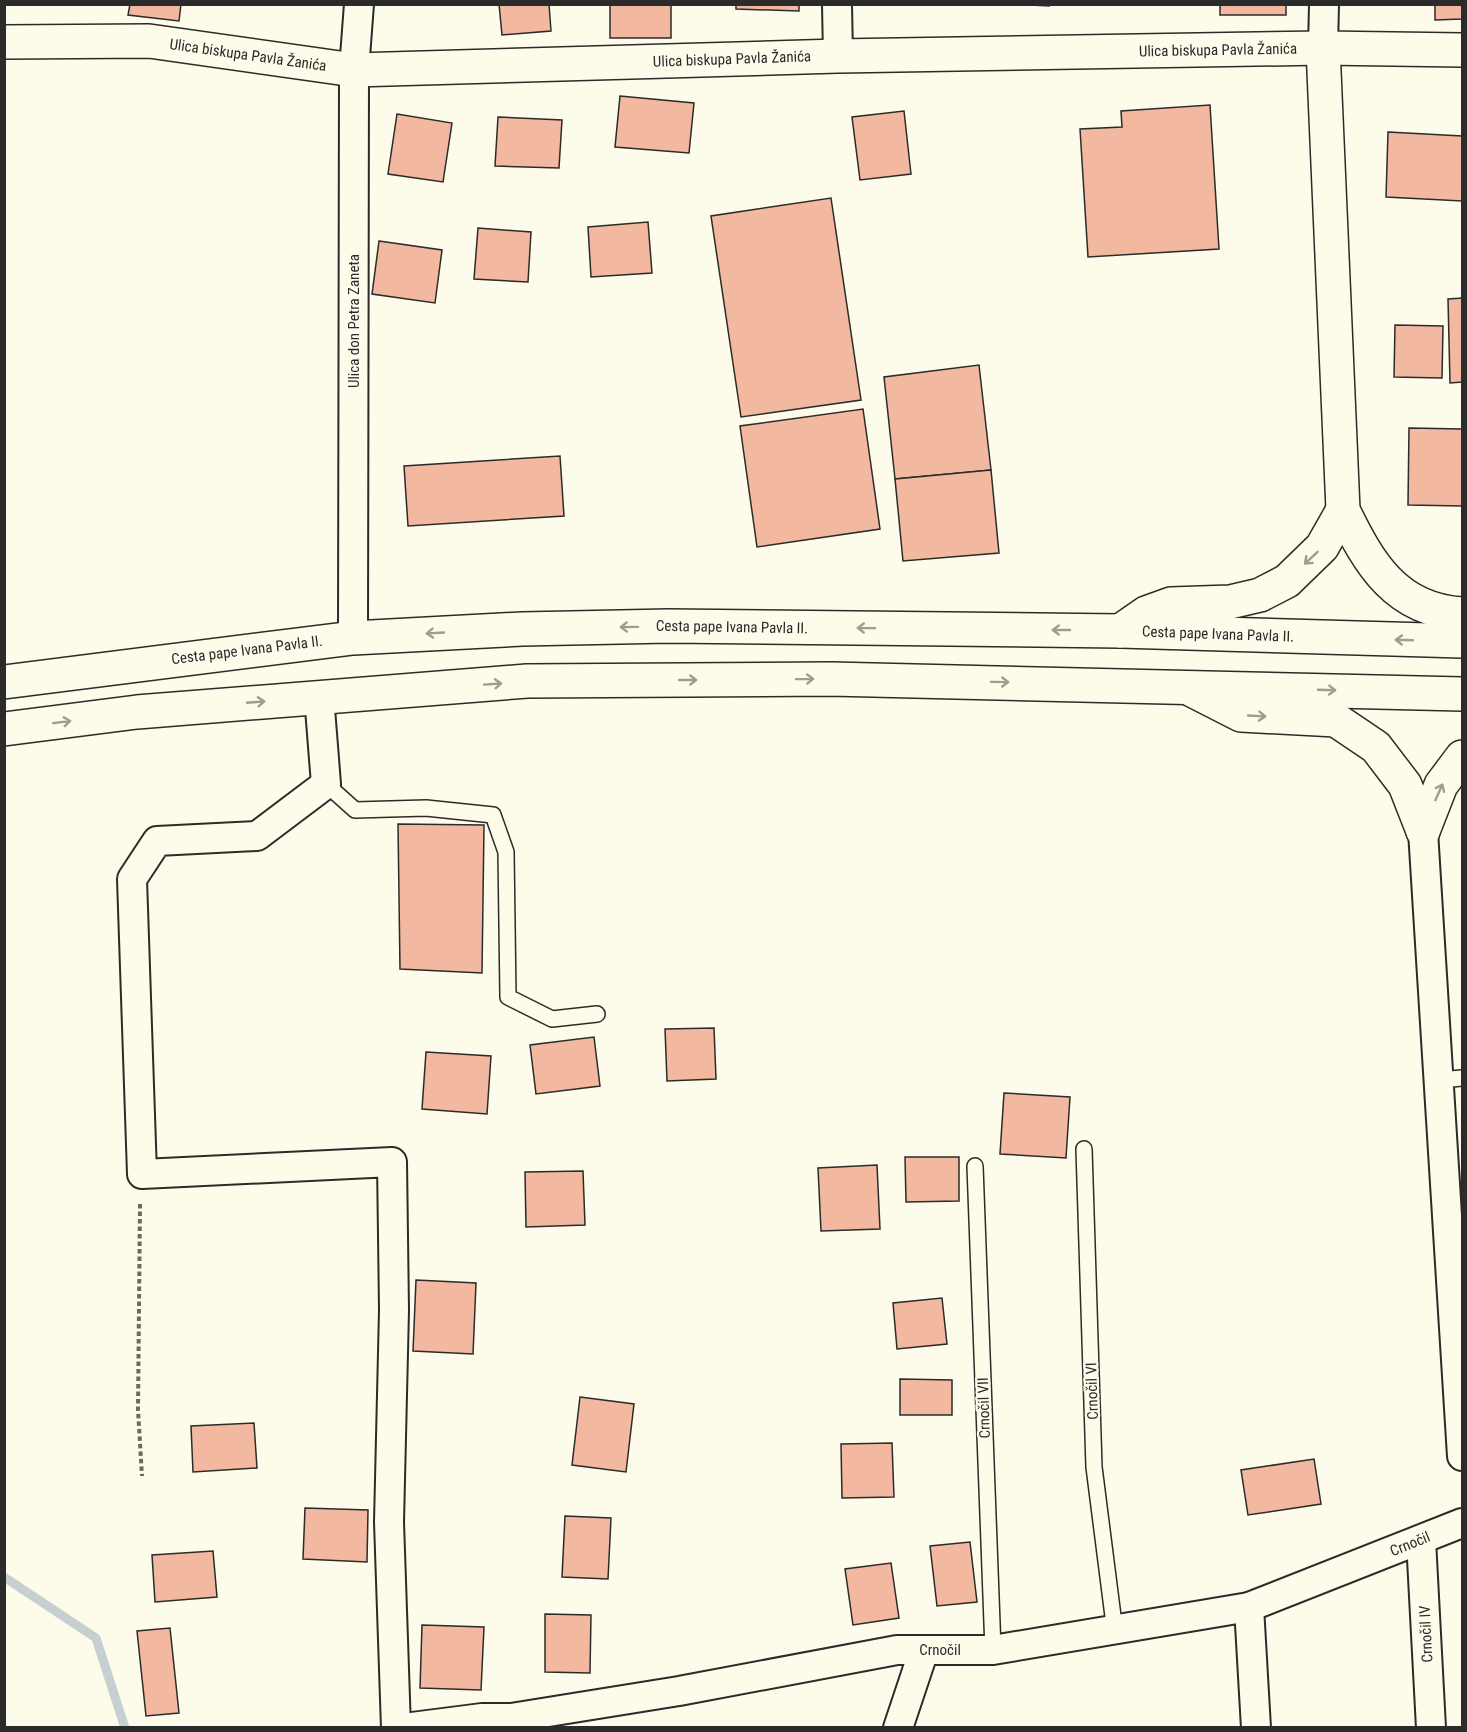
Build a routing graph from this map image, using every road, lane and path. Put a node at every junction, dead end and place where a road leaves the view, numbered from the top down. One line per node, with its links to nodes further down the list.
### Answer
1 (359, 4): 8 (street, Ulica don Petra Zaneta)
2 (837, 4): 7 (street)
3 (1324, 4): 5 (street)
4 (4, 42): 8 (main road, Ulica biskupa Pavla Žanića)
5 (1323, 48): 6 (main road, Ulica biskupa Pavla Žanića); 7 (main road, Ulica biskupa Pavla Žanića); 9 (main road)
6 (1462, 50)
7 (838, 56): 8 (main road, Ulica biskupa Pavla Žanića)
8 (354, 70): 12 (street, Ulica don Petra Zaneta)
9 (1342, 510): 10 (main road); 11 (main road, one-way to 11)
10 (1462, 614)
11 (1120, 631): 12 (main road, Cesta pape Ivana Pavla II., one-way to 12); 13 (main road, Cesta pape Ivana Pavla II., one-way to 11)
12 (353, 638): 14 (main road, Cesta pape Ivana Pavla II.)
13 (1462, 641)
14 (4, 682)
15 (1185, 686): 16 (main road, one-way to 16); 17 (main road, one-way to 15); 21 (main road, one-way to 21)
16 (1462, 694)
17 (319, 696): 18 (main road, one-way to 17); 20 (street)
18 (4, 729)
19 (1462, 757): 21 (main road, one-way to 19)
20 (326, 784): 22 (lane); 26 (street)
21 (1423, 831): 23 (street)
22 (597, 1014)
23 (1451, 1079): 27 (street)
24 (1084, 1149): 32 (lane, Crnočil VI)
25 (975, 1166): 34 (lane, Crnočil VII)
26 (142, 1174): 28 (path); 35 (street)
27 (1462, 1456)
28 (142, 1476)
29 (1462, 1522): 30 (street, Crnočil)
30 (1421, 1540): 31 (street, Crnočil); 39 (street, Crnočil IV)
31 (1249, 1607): 32 (street, Crnočil); 38 (street)
32 (1115, 1632): 34 (street, Crnočil)
33 (924, 1650): 34 (street, Crnočil); 36 (street, Crnočil); 37 (street)
34 (993, 1650)
35 (396, 1728)
36 (405, 1728)
37 (898, 1728)
38 (1256, 1728)
39 (1431, 1728)

